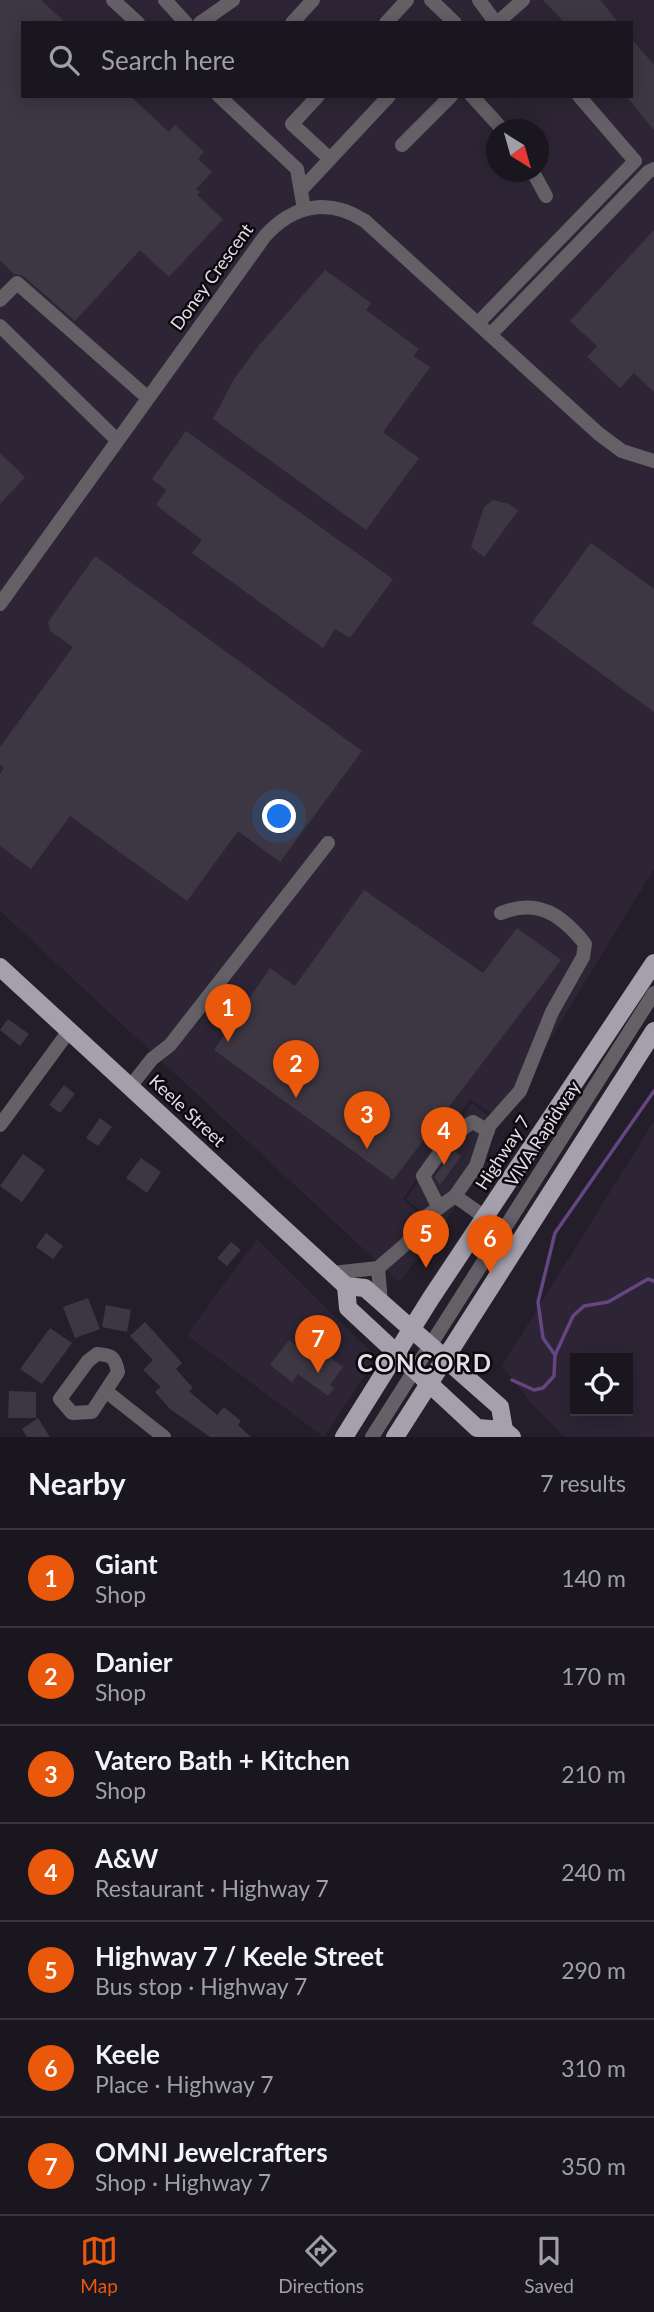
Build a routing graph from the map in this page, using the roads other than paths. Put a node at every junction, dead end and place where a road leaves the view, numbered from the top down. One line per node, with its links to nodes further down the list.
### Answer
1 (113, 0): 9 (street)
2 (165, 0): 10 (street)
3 (233, 0): 11 (street)
4 (313, 0): 12 (street)
5 (407, 0): 13 (street)
6 (431, 0): 14 (street)
7 (479, 0): 15 (street)
8 (523, 0): 16 (street)
9 (136, 21)
10 (184, 21)
11 (203, 21)
12 (294, 21)
13 (388, 21)
14 (453, 21)
15 (495, 21)
16 (498, 21)
17 (222, 98): 28 (street)
18 (316, 98): 25 (street)
19 (387, 98): 25 (street)
20 (449, 98): 24 (street)
21 (474, 98): 23 (street)
22 (581, 98): 32 (street)
23 (493, 119)
24 (402, 145)
25 (330, 159): 28 (street)
26 (654, 169): 34 (street)
27 (538, 182): 29 (street)
28 (301, 190): 30 (street)
29 (546, 196)
30 (304, 209): 32 (street); 35 (street, Doney Crescent)
31 (0, 300): 35 (street)
32 (478, 323): 34 (street)
33 (0, 326): 36 (street)
34 (490, 335): 37 (street)
35 (148, 398): 36 (street, Doney Crescent)
36 (117, 440): 38 (street, Doney Crescent)
37 (654, 461)
38 (0, 604)
39 (328, 843): 46 (street)
40 (501, 914): 48 (street)
41 (654, 963): 51 (main road, Highway 7)
42 (0, 967): 44 (main road, Keele Street)
43 (654, 993): 57 (street, VIVA Rapidway)
44 (69, 1031): 46 (main road, Keele Street); 47 (street)
45 (654, 1031): 59 (main road)
46 (130, 1087): 53 (main road, Keele Street)
47 (0, 1125)
48 (488, 1131): 49 (street); 50 (street)
49 (455, 1196): 50 (street); 51 (street)
50 (439, 1208): 52 (street)
51 (486, 1218): 56 (main road, Highway 7)
52 (378, 1268): 53 (street); 55 (street)
53 (332, 1273): 54 (main road, Keele Street)
54 (346, 1286): 55 (main road, Keele Street); 58 (main road, Keele Street)
55 (381, 1302): 56 (main road, Keele Street)
56 (412, 1330): 57 (main road, Keele Street); 58 (main road, Highway 7)
57 (430, 1346): 59 (main road, Keele Street); 60 (street, VIVA Rapidway)
58 (397, 1353): 60 (main road, Keele Street); 65 (main road, Highway 7)
59 (446, 1360): 61 (main road); 63 (main road, Keele Street)
60 (415, 1370): 61 (main road, Keele Street); 66 (street, VIVA Rapidway)
61 (429, 1384): 63 (main road, Keele Street); 67 (main road)
62 (107, 1392): 62 (street); 64 (street)
63 (508, 1433)
64 (164, 1437)
65 (344, 1437)
66 (372, 1437)
67 (395, 1437)

